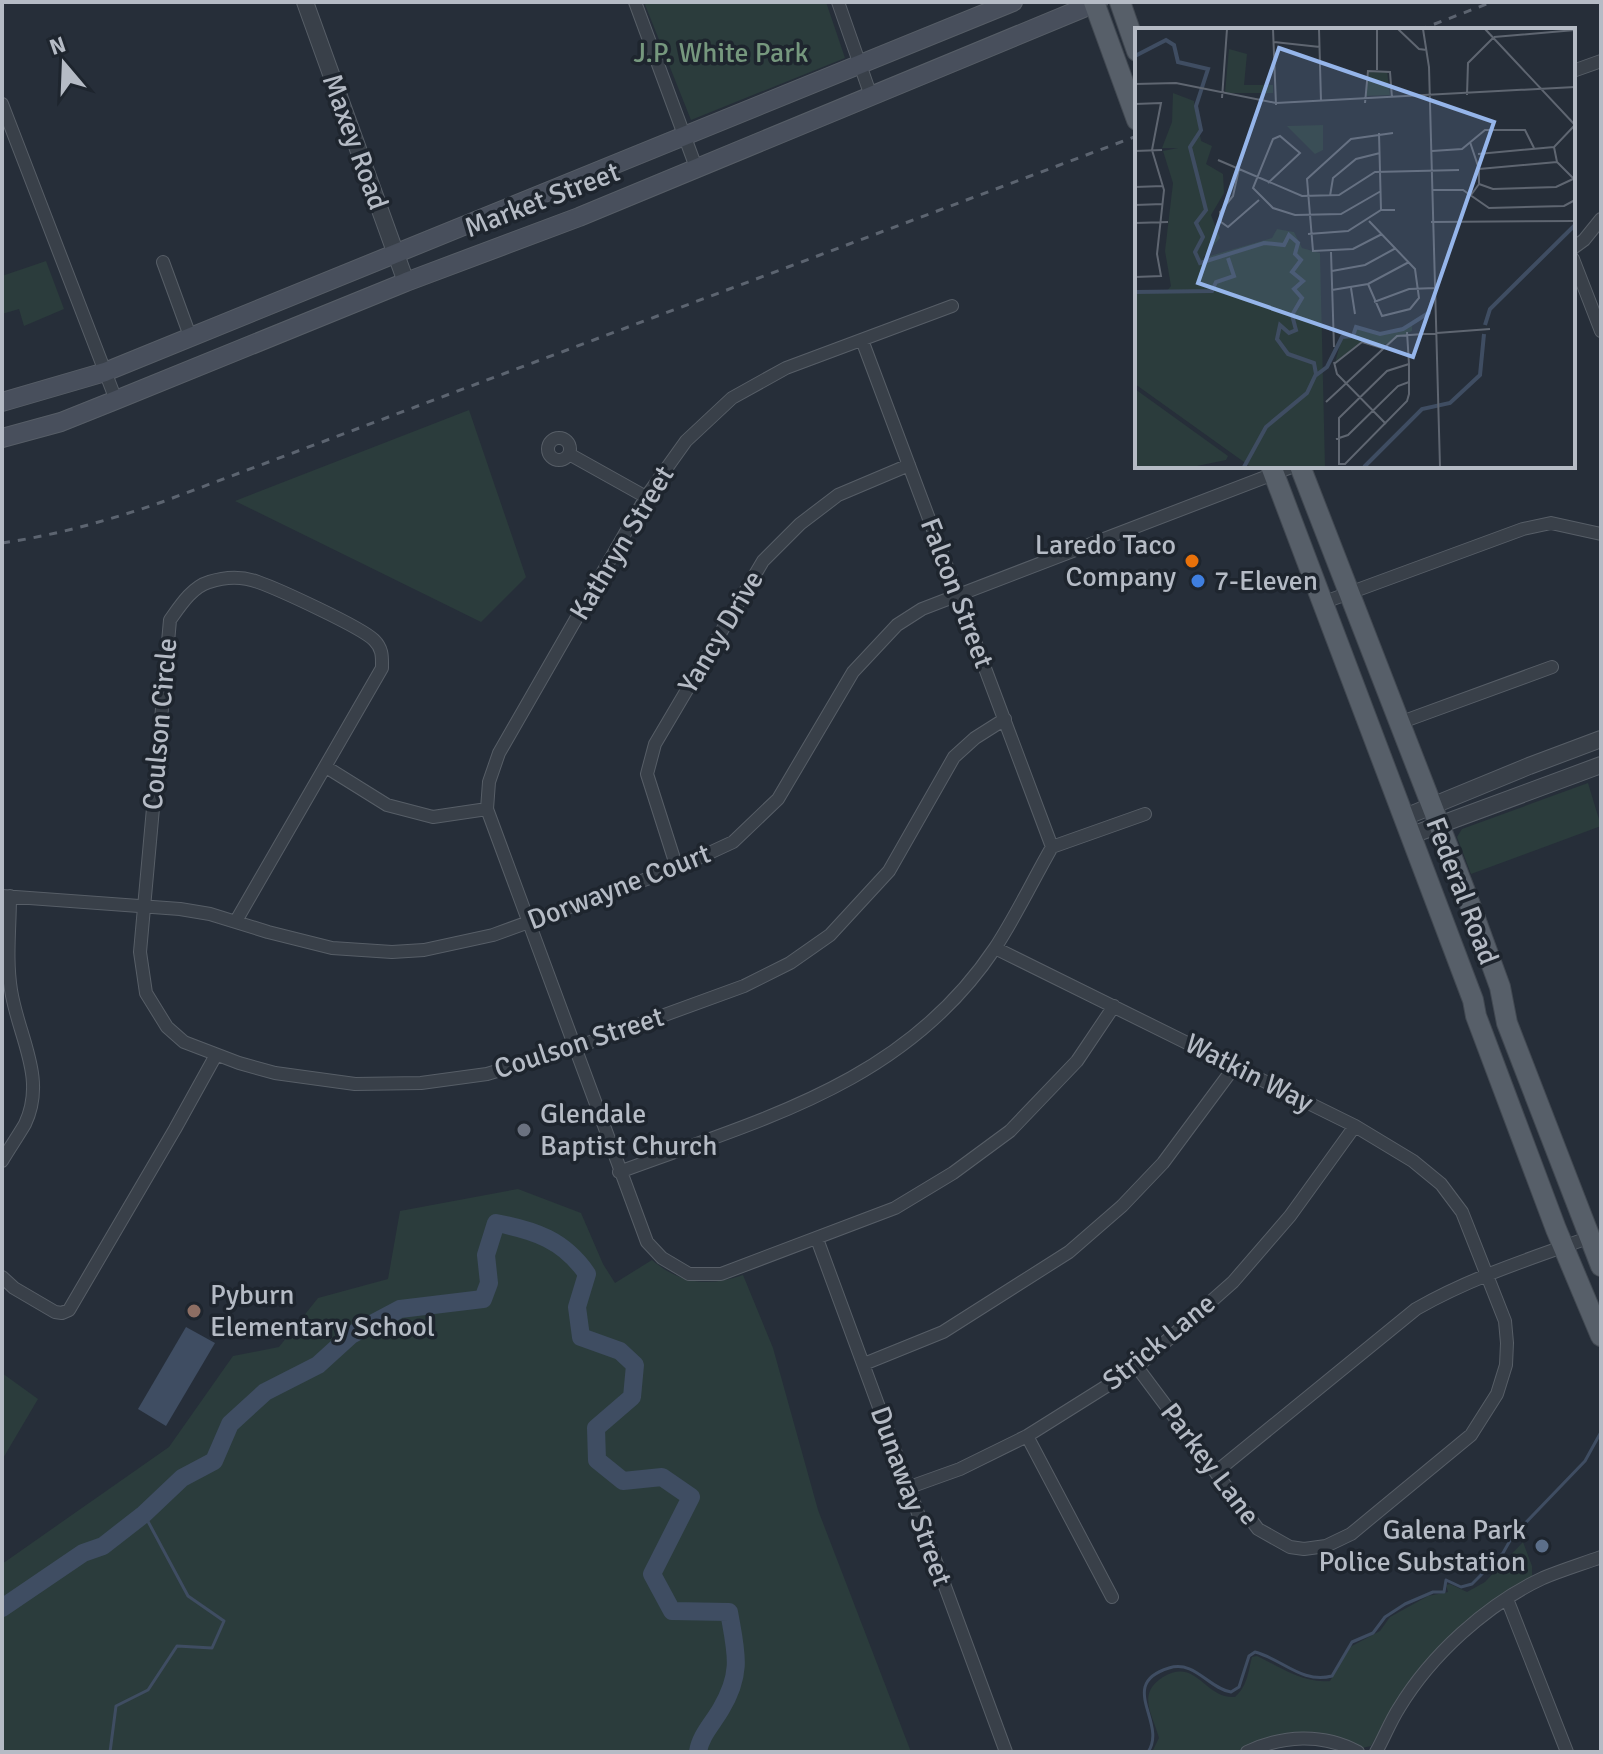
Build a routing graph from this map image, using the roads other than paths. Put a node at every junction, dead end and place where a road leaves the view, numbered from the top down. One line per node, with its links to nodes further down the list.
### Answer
1 (305, 2): 20 (street, Maxey Road)
2 (635, 2): 14 (street)
3 (838, 2): 9 (street)
4 (1013, 2): 9 (main road, Market Street)
5 (1120, 2): 7 (main road)
6 (1095, 3): 11 (main road, Market Street); 13 (main road)
7 (1135, 45)
8 (1601, 61): 10 (street)
9 (860, 64): 11 (street); 14 (main road, Market Street)
10 (1575, 70)
11 (871, 96): 15 (main road, Market Street)
12 (2, 104): 30 (street)
13 (1135, 114)
14 (684, 135): 15 (street); 16 (main road, Market Street)
15 (697, 170): 18 (main road, Market Street)
16 (540, 194): 18 (main road); 20 (main road, Market Street)
17 (1601, 219): 19 (street)
18 (552, 227): 23 (main road, Market Street)
19 (1575, 247)
20 (396, 253): 23 (street, Maxey Road); 25 (main road, Market Street)
21 (163, 262): 28 (street)
22 (1575, 264): 26 (street)
23 (406, 282): 27 (main road, Market Street)
24 (952, 306): 29 (street, Kathryn Street)
25 (266, 307): 27 (main road); 28 (main road, Market Street)
26 (1601, 331)
27 (277, 335): 31 (main road, Market Street)
28 (190, 336): 30 (main road, Market Street)
29 (862, 340): 35 (street, Falcon Street); 38 (street, Kathryn Street)
30 (105, 372): 31 (street); 32 (main road, Market Street)
31 (116, 400): 33 (main road, Market Street)
32 (2, 402)
33 (2, 438)
34 (569, 454): 38 (street)
35 (909, 465): 41 (street, Falcon Street); 55 (street, Yancy Drive)
36 (1298, 468): 40 (main road, Federal Road)
37 (1272, 470): 41 (street, Dorwayne Court); 42 (main road, Federal Road)
38 (646, 497): 50 (street, Kathryn Street)
39 (1601, 534): 40 (street)
40 (1350, 593): 42 (street); 45 (main road, Federal Road)
41 (956, 595): 44 (street, Falcon Street); 55 (street, Dorwayne Court)
42 (1322, 603): 52 (main road, Federal Road)
43 (1552, 667): 45 (street)
44 (1005, 719): 54 (street, Falcon Street); 64 (street, Coulson Street)
45 (1399, 723): 49 (main road, Federal Road)
46 (1601, 739): 49 (street)
47 (1601, 765): 53 (street)
48 (326, 767): 50 (street); 57 (street, Coulson Circle); 58 (street, Coulson Circle)
49 (1431, 804): 52 (street); 53 (main road, Federal Road)
50 (487, 809): 59 (street, Kathryn Street)
51 (1145, 814): 54 (street)
52 (1408, 826): 53 (street); 63 (main road, Federal Road)
53 (1440, 826): 62 (main road, Federal Road)
54 (1052, 847): 60 (street)
55 (677, 868): 59 (street, Dorwayne Court)
56 (6, 896): 57 (street, Dorwayne Court); 68 (street)
57 (145, 905): 58 (street, Dorwayne Court); 65 (street, Coulson Street)
58 (236, 921): 59 (street, Dorwayne Court)
59 (527, 924): 64 (street, Kathryn Street)
60 (995, 948): 61 (street, Watkin Way); 69 (street)
61 (1114, 1006): 66 (street, Watkin Way); 72 (street)
62 (1512, 1037): 63 (main road); 71 (main road, Federal Road)
63 (1488, 1046): 73 (main road, Federal Road)
64 (574, 1048): 65 (street, Coulson Street); 69 (street, Kathryn Street)
65 (216, 1055): 76 (street)
66 (1235, 1066): 67 (street, Watkin Way); 78 (street)
67 (1355, 1126): 70 (street, Watkin Way); 79 (street, Strick Lane)
68 (2, 1161)
69 (619, 1172): 72 (street, Kathryn Street)
70 (1472, 1235): 75 (street, Parkey Lane)
71 (1588, 1238): 73 (street); 74 (main road, Federal Road)
72 (817, 1239): 78 (street, Dunaway Street)
73 (1564, 1247): 75 (street); 77 (main road, Federal Road)
74 (1601, 1266)
75 (1488, 1274): 81 (street); 81 (street, Parkey Lane)
76 (2, 1277)
77 (1601, 1336)
78 (864, 1364): 82 (street, Dunaway Street)
79 (1137, 1367): 80 (street, Strick Lane); 81 (street, Parkey Lane)
80 (1027, 1436): 82 (street, Strick Lane); 84 (street)
81 (1216, 1472)
82 (907, 1488): 86 (street, Dunaway Street)
83 (1601, 1557): 85 (street)
84 (1112, 1597)
85 (1507, 1599): 89 (street); 90 (street)
86 (1006, 1752)
87 (1247, 1752): 88 (street)
88 (1358, 1752)
89 (1376, 1752)
90 (1567, 1752)

